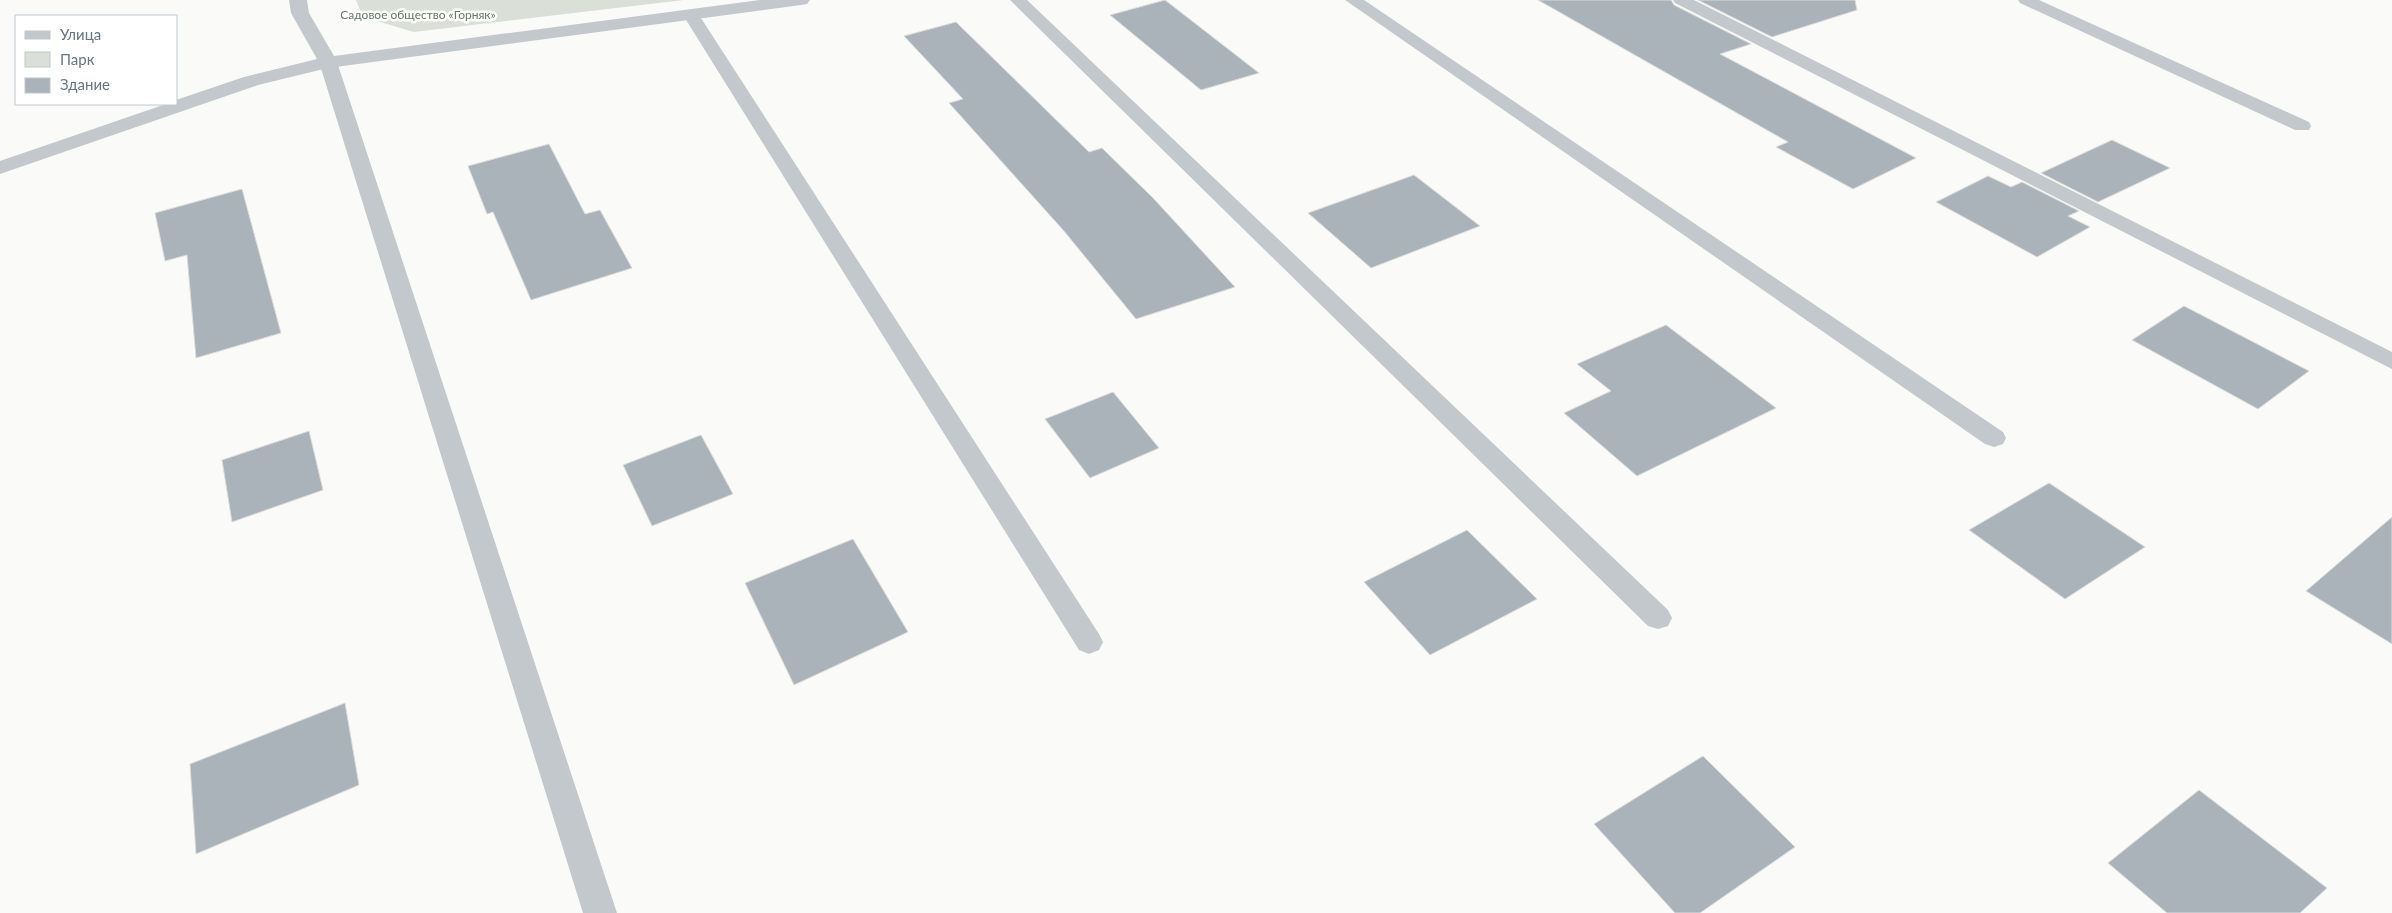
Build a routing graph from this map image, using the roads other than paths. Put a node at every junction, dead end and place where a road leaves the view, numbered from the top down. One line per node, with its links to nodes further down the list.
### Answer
1 (298, 0): 8 (street)
2 (801, 0): 7 (street)
3 (1018, 0): 13 (lane)
4 (1353, 0): 12 (lane)
5 (1681, 0): 11 (lane)
6 (2026, 0): 9 (lane)
7 (691, 15): 8 (street); 14 (lane)
8 (328, 62): 10 (street); 15 (lane)
9 (2302, 126)
10 (0, 168)
11 (2392, 361)
12 (1994, 438)
13 (1658, 618)
14 (1089, 642)
15 (600, 913)

